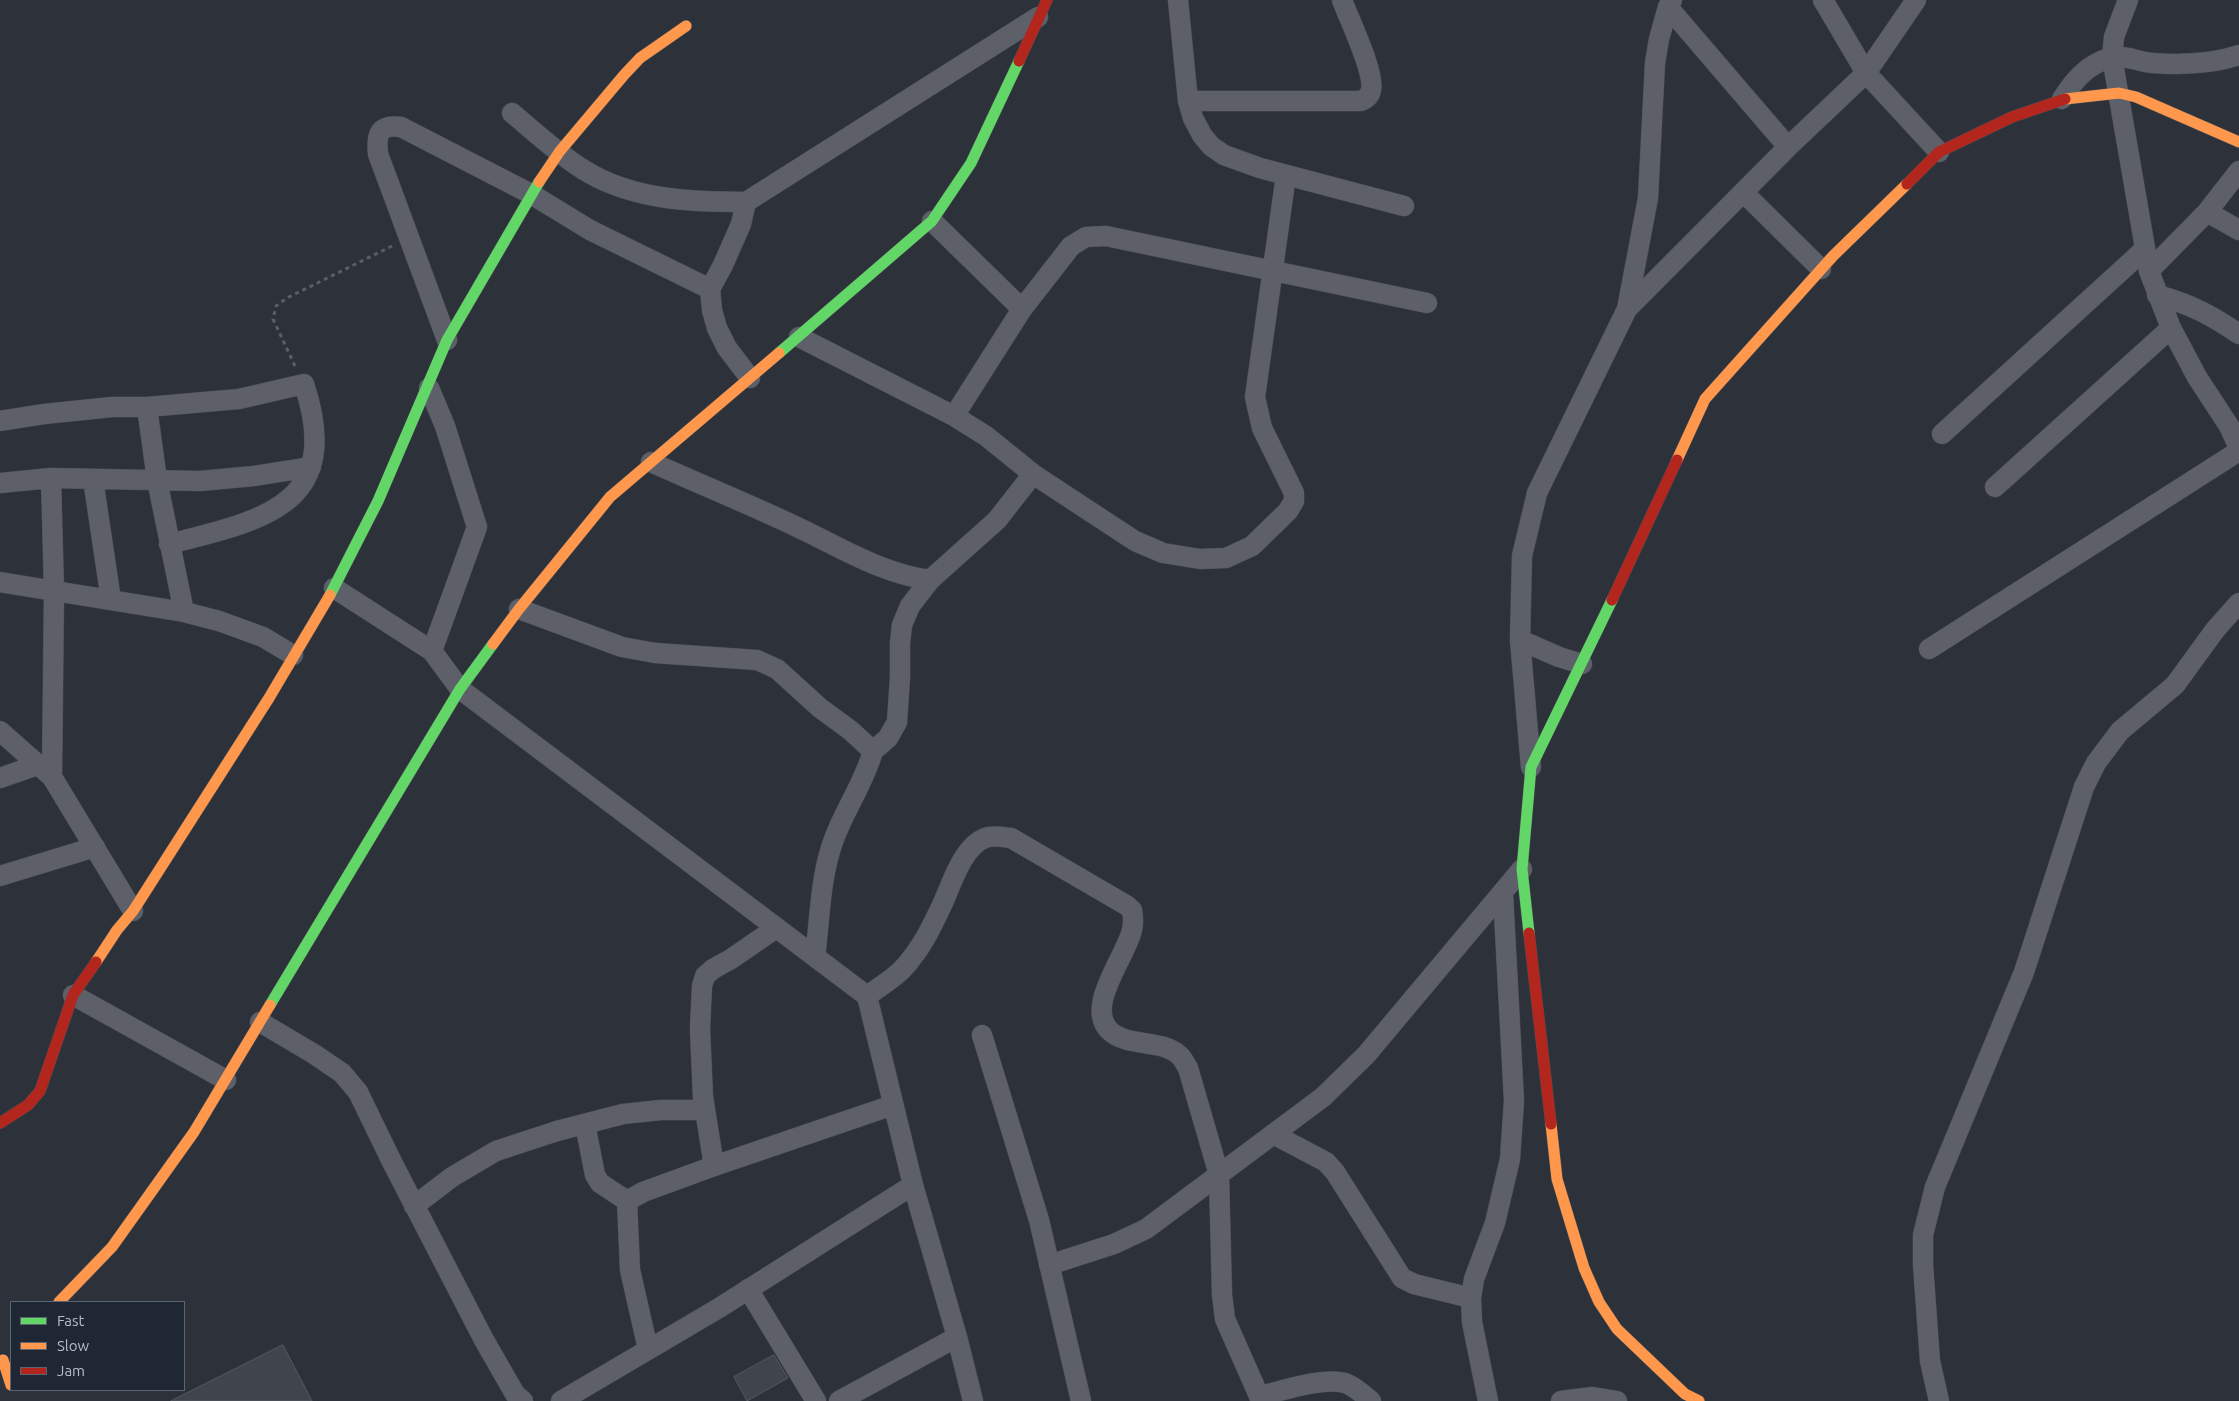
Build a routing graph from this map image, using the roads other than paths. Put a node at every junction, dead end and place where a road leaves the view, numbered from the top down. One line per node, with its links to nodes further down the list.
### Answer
1 (1178, 0): 14 (street)
2 (1342, 0): 14 (street)
3 (1823, 0): 11 (street)
4 (1916, 0): 11 (street)
5 (2128, 0): 10 (street)
6 (1670, 4): 17 (street); 37 (street)
7 (1043, 9): 24 (street); 27 (street)
8 (686, 26): 18 (street)
9 (2239, 55): 10 (street)
10 (2112, 57): 12 (street); 13 (street)
11 (1866, 73): 17 (street); 19 (street)
12 (2119, 93): 13 (street); 16 (street); 29 (street)
13 (2062, 99): 19 (street)
14 (1188, 101): 21 (street)
15 (512, 114): 18 (street)
16 (2239, 142)
17 (1788, 147): 22 (street)
18 (560, 151): 23 (street); 24 (street)
19 (1939, 152): 30 (street)
20 (2239, 171): 26 (street)
21 (1286, 175): 25 (street); 31 (street)
22 (1743, 192): 30 (street); 37 (street)
23 (531, 194): 33 (street); 41 (street); 41 (street)
24 (746, 202): 33 (street)
25 (1404, 206)
26 (2207, 212): 28 (street); 32 (street)
27 (932, 222): 36 (street); 40 (street)
28 (2239, 230)
29 (2145, 249): 32 (street); 47 (street)
30 (1821, 269): 70 (street)
31 (1272, 270): 35 (street); 36 (street); 51 (street)
32 (2149, 270): 34 (street)
33 (710, 289): 42 (street)
34 (2157, 295): 38 (street); 39 (street)
35 (1427, 303)
36 (1022, 309): 45 (street)
37 (1627, 309): 66 (street)
38 (2171, 328): 48 (street); 56 (street)
39 (2239, 334)
40 (799, 337): 42 (street); 45 (street)
41 (448, 340): 43 (street)
42 (750, 378): 49 (street)
43 (428, 388): 60 (street); 68 (street)
44 (147, 407): 46 (street); 50 (street); 54 (street)
45 (954, 416): 51 (street)
46 (0, 422)
47 (1942, 434)
48 (2239, 450): 67 (street)
49 (651, 462): 58 (street); 64 (street)
50 (312, 467): 54 (street); 57 (street)
51 (1033, 474): 58 (street)
52 (51, 478): 53 (street); 55 (street); 61 (street)
53 (93, 479): 54 (street); 62 (street)
54 (157, 480): 57 (street)
55 (0, 483)
56 (1994, 487)
57 (169, 544): 65 (street)
58 (930, 580): 73 (street)
59 (0, 582): 61 (street)
60 (334, 588): 68 (street); 69 (street)
61 (54, 591): 62 (street); 76 (street)
62 (110, 600): 65 (street)
63 (2239, 603): 120 (street)
64 (519, 609): 71 (street); 73 (street)
65 (184, 612): 69 (street)
66 (1520, 640): 70 (street); 75 (street)
67 (1929, 649)
68 (432, 651): 71 (street)
69 (293, 655): 82 (street)
70 (1582, 664): 75 (street)
71 (460, 689): 83 (street); 87 (street)
72 (0, 731): 74 (street)
73 (873, 751): 84 (street)
74 (37, 764): 76 (street); 77 (street)
75 (1531, 766): 79 (street)
76 (52, 777): 78 (street)
77 (0, 778)
78 (95, 847): 80 (street); 82 (street)
79 (1522, 869): 81 (street); 110 (street)
80 (0, 876)
81 (1503, 893): 94 (street); 102 (street)
82 (133, 911): 85 (street)
83 (776, 928): 84 (street); 91 (street)
84 (815, 957): 86 (street)
85 (73, 995): 89 (street); 92 (street)
86 (867, 996): 90 (street); 96 (street)
87 (260, 1022): 89 (street); 99 (street)
88 (982, 1035): 100 (street)
89 (226, 1080): 103 (street)
90 (893, 1105): 95 (street); 97 (street)
91 (705, 1110): 93 (street); 95 (street)
92 (0, 1123)
93 (585, 1124): 98 (street); 99 (street)
94 (1273, 1134): 96 (street); 102 (street)
95 (714, 1166): 98 (street)
96 (1219, 1175): 100 (street); 108 (street)
97 (913, 1185): 101 (street); 104 (street)
98 (627, 1201): 105 (street)
99 (414, 1206): 111 (street)
100 (1049, 1265): 115 (street)
101 (748, 1289): 105 (street); 112 (street)
102 (1471, 1298): 117 (street)
103 (60, 1301)
104 (957, 1337): 113 (street); 114 (street)
105 (648, 1349): 109 (street)
106 (3, 1357): 107 (street)
107 (10, 1380)
108 (1260, 1398): 116 (street)
109 (570, 1399)
110 (1688, 1399)
111 (523, 1401)
112 (816, 1401)
113 (839, 1401)
114 (973, 1401)
115 (1081, 1401)
116 (1371, 1401)
117 (1488, 1401)
118 (1560, 1401): 119 (street)
119 (1617, 1401)
120 (1939, 1401)

